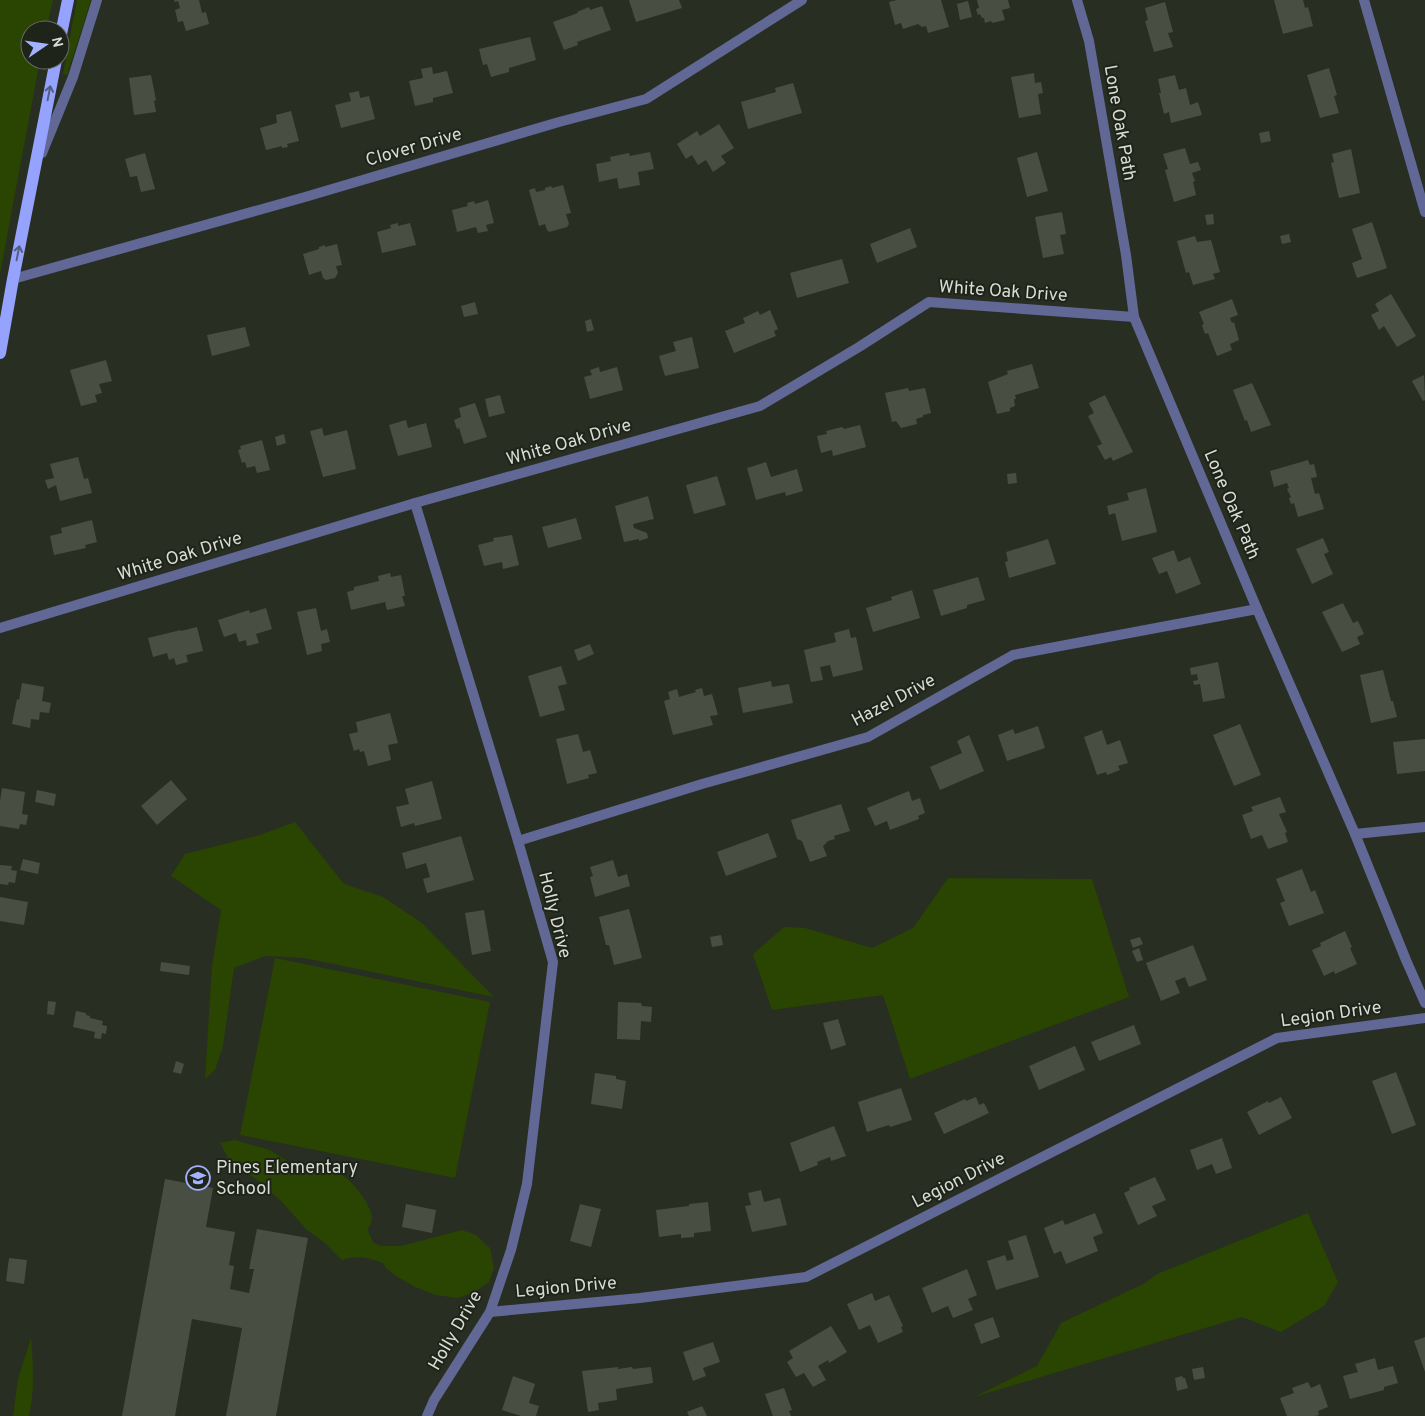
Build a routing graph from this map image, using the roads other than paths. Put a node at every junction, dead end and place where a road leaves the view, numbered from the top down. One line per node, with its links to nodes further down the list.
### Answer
1 (68, 0): 6 (main road)
2 (96, 0): 8 (street)
3 (802, 0): 10 (street, Clover Drive)
4 (1077, 0): 11 (street, Lone Oak Path)
5 (1364, 0): 9 (street)
6 (64, 20)
7 (54, 70): 8 (main road, one-way to 7)
8 (33, 175): 10 (main road, one-way to 8)
9 (1425, 212)
10 (13, 279): 12 (main road)
11 (1134, 317): 13 (street, White Oak Drive); 14 (street, Lone Oak Path)
12 (0, 353)
13 (415, 503): 15 (street, White Oak Drive); 18 (street, Holly Drive)
14 (1257, 609): 17 (street, Lone Oak Path); 18 (street, Hazel Drive)
15 (0, 628)
16 (1425, 827): 17 (street)
17 (1355, 834): 19 (street, Lone Oak Path)
18 (518, 841): 21 (street, Holly Drive)
19 (1425, 1003)
20 (1425, 1018): 21 (street, Legion Drive)
21 (490, 1312): 22 (street, Holly Drive)
22 (427, 1416)

